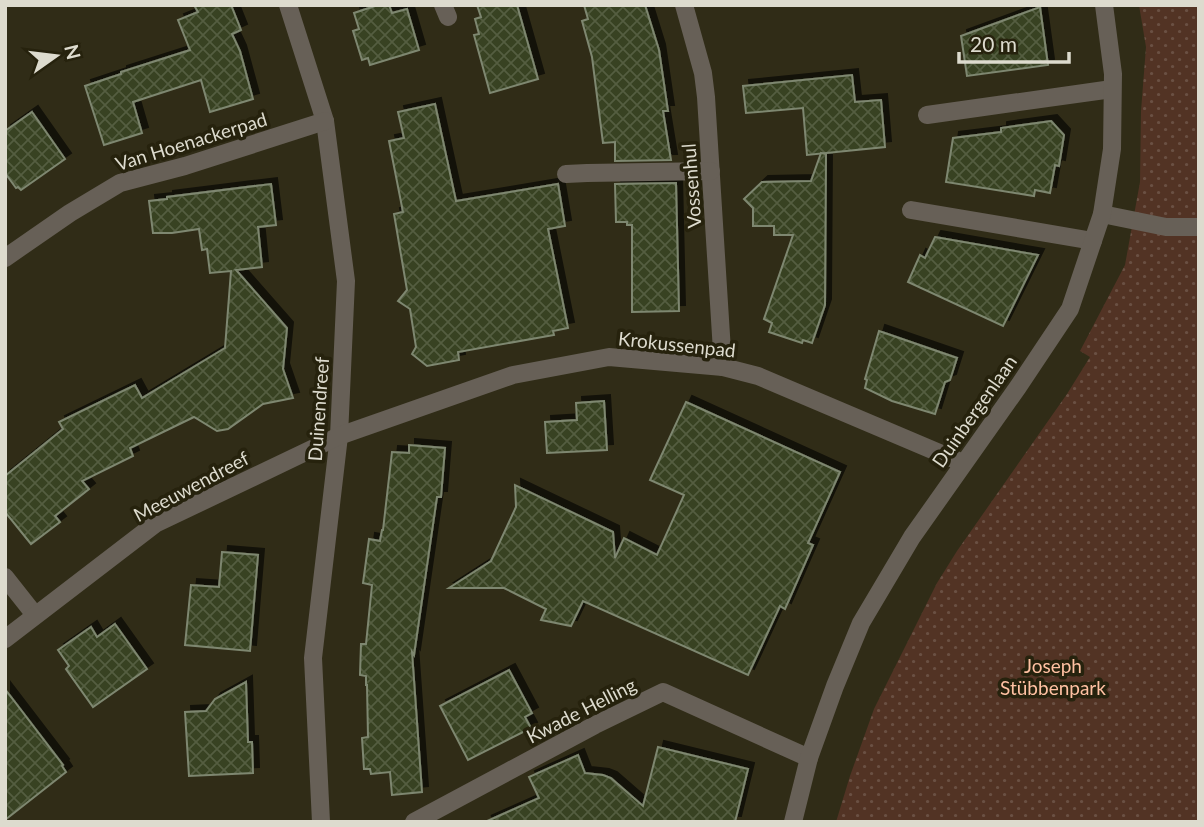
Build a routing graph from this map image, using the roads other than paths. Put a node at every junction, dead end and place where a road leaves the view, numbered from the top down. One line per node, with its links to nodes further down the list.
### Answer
1 (684, 5): 7 (street, Vossenhul)
2 (1104, 5): 4 (street, Duinbergenlaan)
3 (294, 7): 6 (street, Duinendreef)
4 (1112, 89): 5 (street); 10 (street, Duinbergenlaan)
5 (927, 115)
6 (325, 121): 13 (street, Van Hoenackerpad); 15 (street, Duinendreef)
7 (711, 171): 8 (street); 14 (street, Vossenhul)
8 (566, 174)
9 (911, 210): 12 (street)
10 (1102, 214): 11 (street); 12 (street, Duinbergenlaan)
11 (1199, 227)
12 (1093, 241): 16 (street, Duinbergenlaan)
13 (5, 258)
14 (723, 367): 15 (street, Krokussenpad); 16 (street, Krokussenpad)
15 (338, 436): 18 (street, Meeuwendreef); 21 (street, Duinendreef)
16 (963, 463): 20 (street, Duinbergenlaan)
17 (5, 577): 18 (street)
18 (35, 615): 19 (street, Meeuwendreef)
19 (5, 639)
20 (809, 758): 22 (street, Kwade Helling); 23 (street, Duinbergenlaan)
21 (321, 822)
22 (414, 822)
23 (793, 822)

